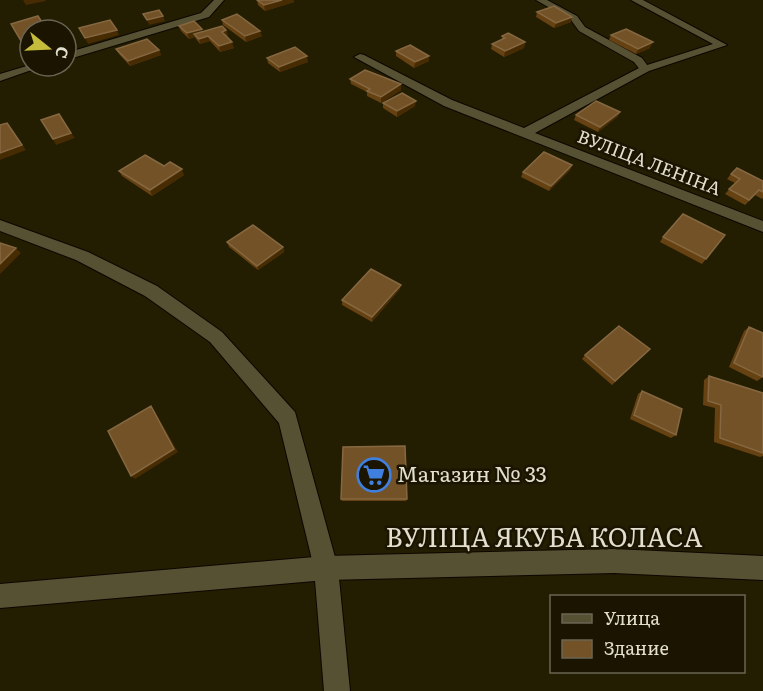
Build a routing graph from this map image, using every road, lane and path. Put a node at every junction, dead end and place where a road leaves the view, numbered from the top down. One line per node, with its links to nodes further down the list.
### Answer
1 (219, 0): 4 (street)
2 (540, 0): 6 (lane)
3 (636, 0): 6 (street, ВУЛІЦА ЛЕНІНА)
4 (78, 53)
5 (360, 57): 9 (street, ВУЛІЦА ЛЕНІНА)
6 (645, 69): 9 (street, ВУЛІЦА ЛЕНІНА)
7 (18, 72): 8 (street)
8 (0, 78)
9 (523, 134): 11 (street, ВУЛІЦА ЛЕНІНА)
10 (0, 225): 12 (street)
11 (763, 226)
12 (326, 568): 13 (street, ВУЛІЦА ЯКУБА КОЛАСА); 14 (street, ВУЛІЦА ЯКУБА КОЛАСА); 15 (street)
13 (763, 568)
14 (0, 596)
15 (337, 691)

